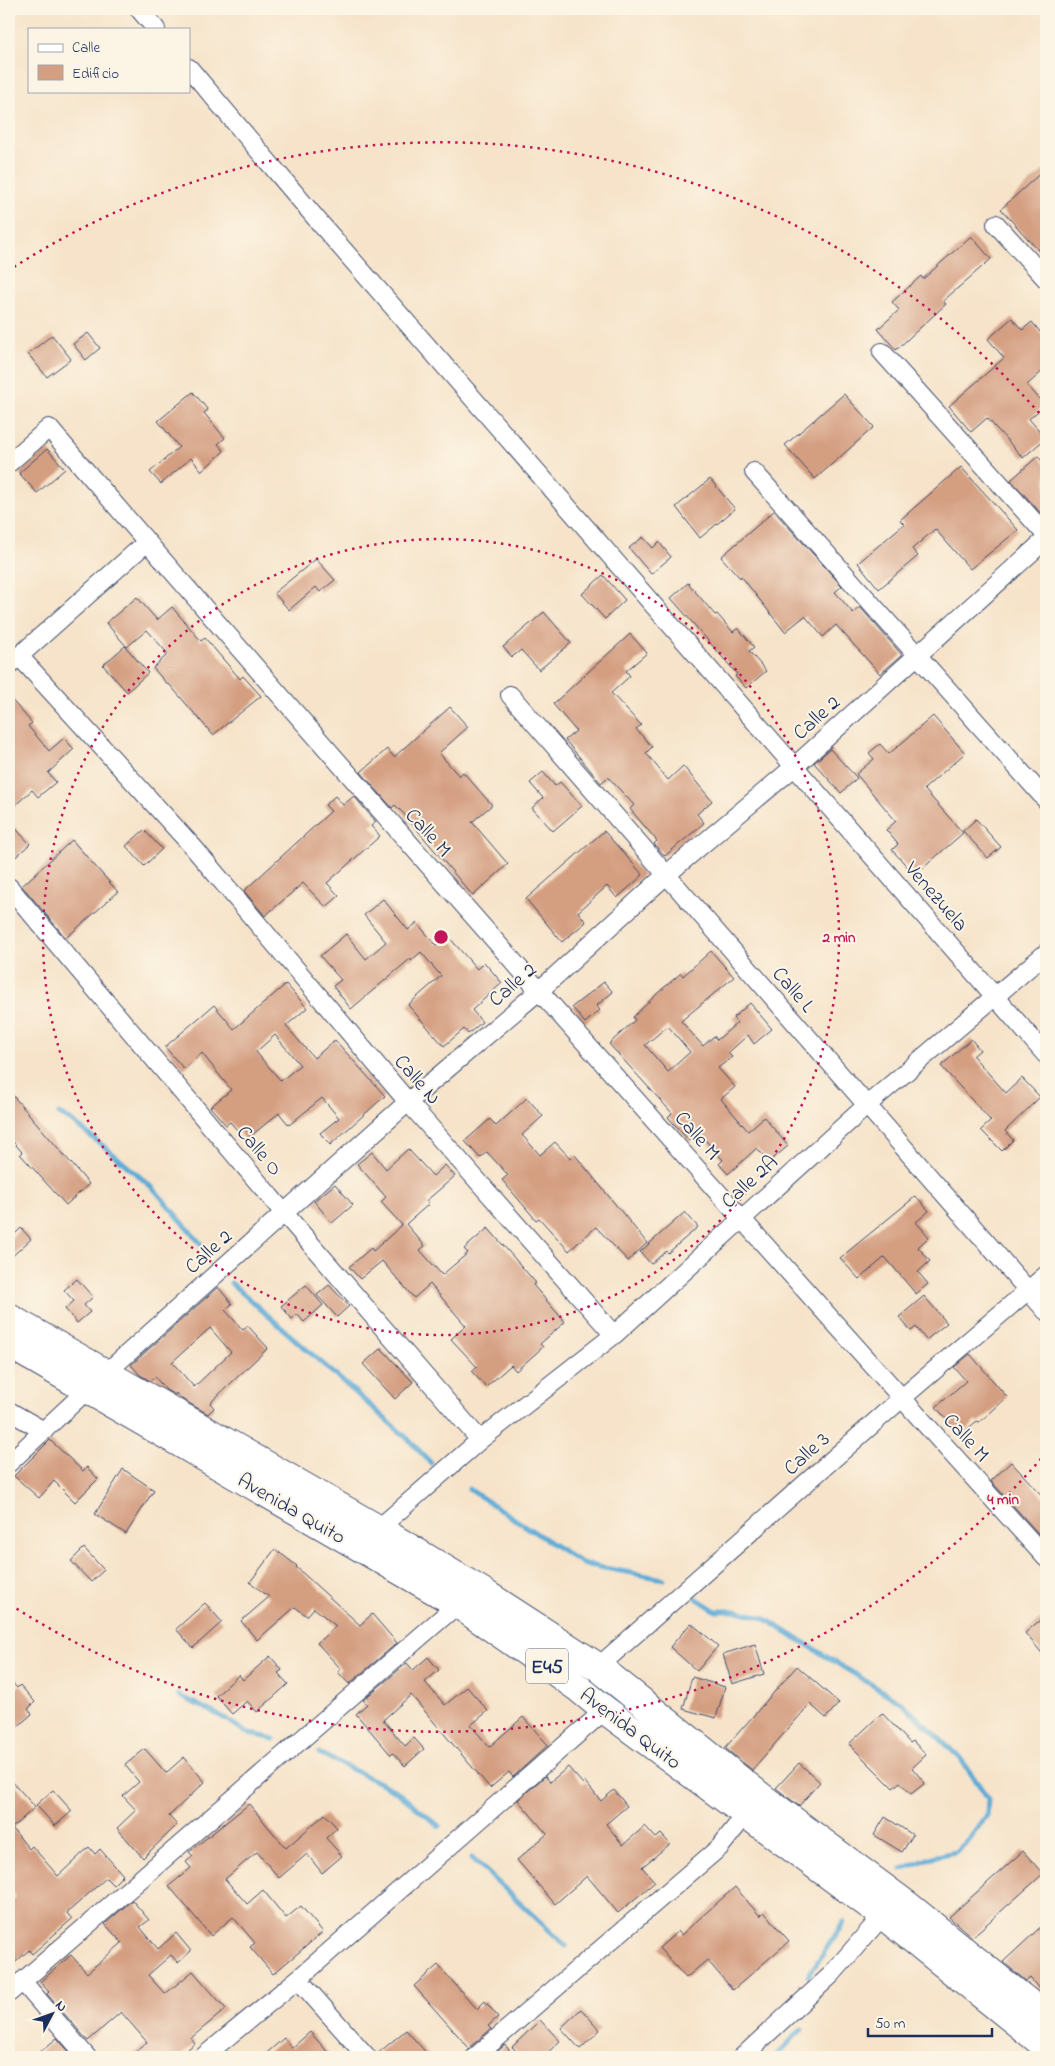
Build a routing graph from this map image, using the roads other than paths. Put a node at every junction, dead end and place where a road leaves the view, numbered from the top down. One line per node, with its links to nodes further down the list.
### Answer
1 (139, 9): 2 (street)
2 (155, 28)
3 (190, 69): 15 (street, Venezuela)
4 (996, 224): 5 (street)
5 (1046, 280)
6 (882, 352): 9 (street)
7 (9, 463): 11 (street, Calle M)
8 (754, 472): 12 (street)
9 (1046, 535)
10 (1046, 539): 12 (street, Calle 2)
11 (147, 542): 13 (street); 20 (street, Calle M)
12 (918, 655): 15 (street, Calle 2); 16 (street)
13 (14, 661): 23 (street, Calle N)
14 (510, 695): 17 (street, Calle L)
15 (794, 767): 17 (street, Calle 2); 21 (street, Venezuela)
16 (1046, 800)
17 (666, 876): 20 (street, Calle 2); 24 (street, Calle L)
18 (9, 887): 25 (street, Calle O)
19 (1046, 953): 21 (street, Calle 2A)
20 (540, 990): 23 (street, Calle 2); 26 (street, Calle M)
21 (995, 996): 22 (street, Venezuela); 24 (street, Calle 2A)
22 (1046, 1055)
23 (408, 1102): 25 (street, Calle 2); 31 (street, Calle N)
24 (866, 1106): 26 (street, Calle 2A); 28 (street, Calle L)
25 (284, 1213): 33 (street, Calle 2); 37 (street, Calle O)
26 (741, 1218): 31 (street, Calle 2A); 34 (street, Calle M)
27 (1046, 1275): 28 (street, Calle 3)
28 (1029, 1291): 29 (street, Calle L); 34 (street, Calle 3)
29 (1046, 1312)
30 (9, 1318): 33 (highway, Avenida Quito / E45)
31 (614, 1335): 37 (street, Calle 2A)
32 (9, 1344): 33 (highway, Avenida Quito / E45)
33 (97, 1381): 36 (street, Calle 2); 39 (highway, Avenida Quito / E45); 41 (highway, Avenida Quito / E45)
34 (902, 1398): 40 (street, Calle M); 42 (street, Calle 3)
35 (9, 1410): 36 (street)
36 (44, 1431): 38 (street, Calle 2)
37 (480, 1440): 39 (street, Calle 2A)
38 (9, 1463)
39 (378, 1529): 42 (highway, Avenida Quito / E45)
40 (1046, 1558)
41 (458, 1604): 43 (highway, Avenida Quito / E45); 47 (street)
42 (598, 1667): 49 (highway, Avenida Quito / E45)
43 (605, 1710): 44 (highway, Avenida Quito / E45); 46 (street)
44 (746, 1814): 45 (highway, Avenida Quito / E45); 54 (street)
45 (883, 1915): 50 (highway, Avenida Quito / E45); 55 (street)
46 (298, 1979): 52 (street); 53 (street)
47 (22, 1981): 48 (street); 51 (street)
48 (9, 1993)
49 (1046, 2018)
50 (1046, 2046)
51 (87, 2057)
52 (203, 2057)
53 (367, 2057)
54 (475, 2057)
55 (742, 2057)

